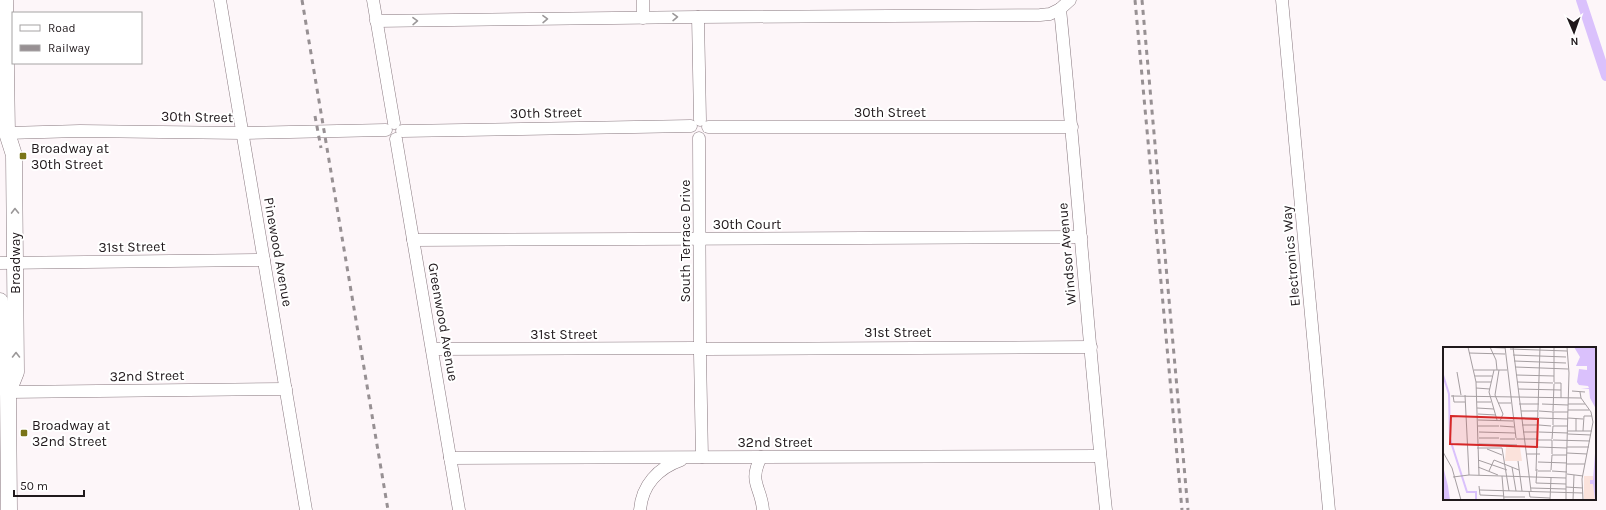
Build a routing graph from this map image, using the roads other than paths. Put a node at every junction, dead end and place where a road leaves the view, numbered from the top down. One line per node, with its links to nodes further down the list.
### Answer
1 (5, 0): 14 (main road, Broadway)
2 (220, 0): 15 (street, Pinewood Avenue)
3 (373, 0): 10 (street, Greenwood Avenue)
4 (643, 0): 9 (street)
5 (1070, 0): 7 (street)
6 (1282, 0): 38 (street, Electronics Way)
7 (1060, 9): 8 (street); 12 (street, Windsor Avenue)
8 (698, 17): 9 (street, one-way to 8); 11 (street)
9 (643, 18): 10 (street, one-way to 9)
10 (376, 21): 13 (street, Greenwood Avenue)
11 (699, 124): 12 (street, 30th Street); 13 (street, 30th Street); 18 (street, South Terrace Drive)
12 (1072, 127): 17 (street, Windsor Avenue)
13 (395, 131): 15 (street, 30th Street); 19 (street, Greenwood Avenue)
14 (7, 133): 15 (street, 30th Street); 16 (main road, Broadway); 21 (main road, Broadway, one-way to 14)
15 (242, 133): 20 (street, Pinewood Avenue)
16 (0, 152)
17 (1081, 237): 18 (street, 30th Court); 23 (street, Windsor Avenue)
18 (700, 239): 19 (street, 30th Court); 25 (street, South Terrace Drive)
19 (413, 240): 24 (street, Greenwood Avenue)
20 (264, 260): 21 (street, 31st Street); 26 (street, Pinewood Avenue)
21 (8, 263): 27 (main road, Broadway, one-way to 21)
22 (0, 302): 27 (main road, Broadway)
23 (1090, 347): 25 (street, 31st Street); 28 (street, Windsor Avenue)
24 (432, 349): 25 (street, 31st Street); 31 (street, Greenwood Avenue)
25 (701, 349): 29 (street, South Terrace Drive)
26 (286, 390): 27 (street, 32nd Street); 33 (street, Pinewood Avenue)
27 (8, 392): 32 (main road, Broadway)
28 (1100, 456): 30 (street, 32nd Street); 37 (street, Windsor Avenue)
29 (702, 457): 30 (street, 32nd Street); 31 (street, 32nd Street); 35 (street)
30 (761, 457): 36 (street)
31 (450, 458): 34 (street, Greenwood Avenue)
32 (9, 510)
33 (306, 510)
34 (459, 510)
35 (640, 510)
36 (763, 510)
37 (1106, 510)
38 (1329, 510)

